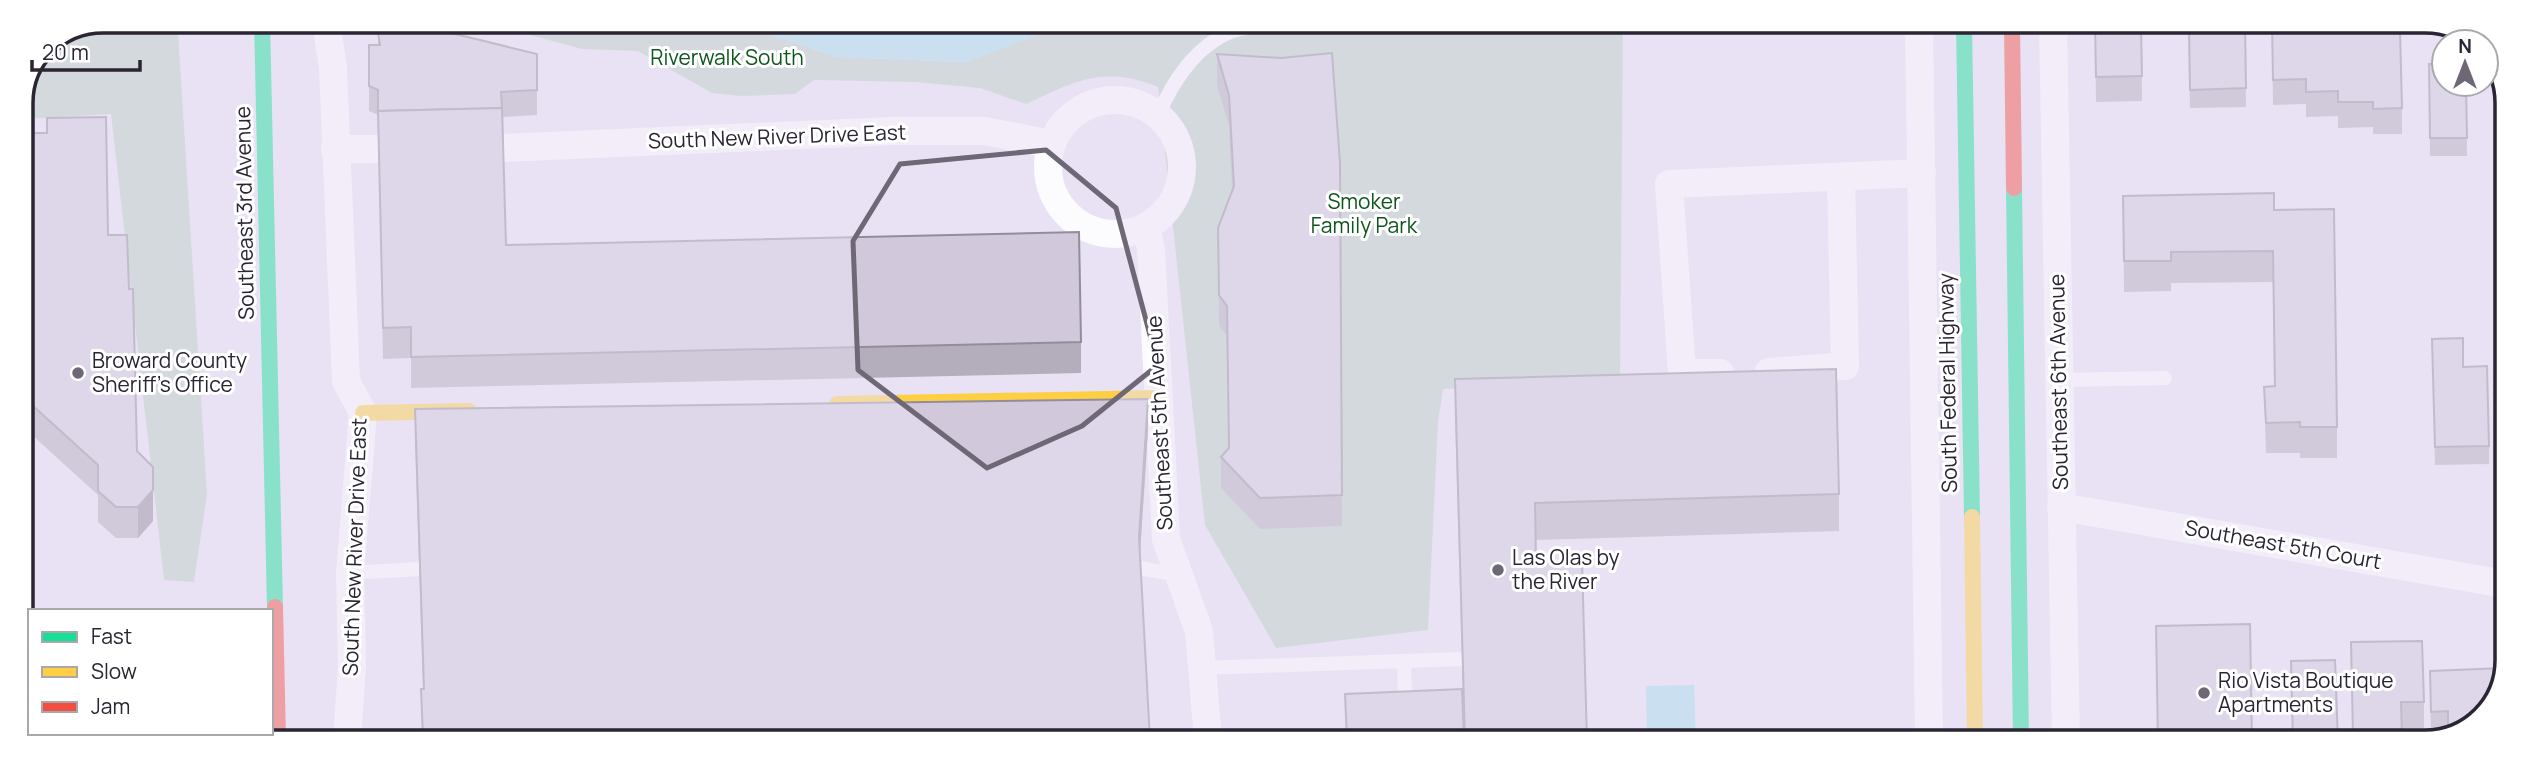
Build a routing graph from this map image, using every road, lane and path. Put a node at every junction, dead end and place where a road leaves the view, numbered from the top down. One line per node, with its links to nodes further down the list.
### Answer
1 (262, 33): 28 (main road, Southeast 3rd Avenue)
2 (328, 33): 11 (street, South New River Drive East)
3 (1225, 33): 8 (lane)
4 (1919, 33): 13 (street)
5 (1964, 33): 39 (main road, South Federal Highway)
6 (2012, 33): 40 (main road)
7 (2053, 33): 17 (street, Southeast 6th Avenue)
8 (1158, 116): 9 (street); 15 (street)
9 (1051, 144): 10 (street, South New River Drive East); 15 (street)
10 (503, 148)
11 (335, 149): 12 (street); 21 (street, South New River Drive East)
12 (378, 149)
13 (1922, 173): 14 (street); 38 (street)
14 (1841, 177): 14 (street)
15 (1146, 227): 18 (street, Southeast 5th Avenue)
16 (2165, 378): 17 (lane)
17 (2059, 380): 22 (street, Southeast 6th Avenue)
18 (1158, 398): 19 (main road); 26 (street, Southeast 5th Avenue)
19 (823, 404)
20 (488, 410): 21 (main road)
21 (363, 413): 25 (street, South New River Drive East)
22 (2061, 507): 27 (street, Southeast 5th Court); 41 (street, Southeast 6th Avenue)
23 (1139, 568): 26 (lane)
24 (419, 569): 25 (lane)
25 (350, 573): 36 (street, South New River Drive East)
26 (1179, 575): 32 (street, Southeast 5th Avenue)
27 (2495, 582)
28 (272, 609)
29 (273, 640): 33 (main road, Southeast 3rd Avenue)
30 (1462, 659): 31 (lane)
31 (1404, 661): 32 (lane); 34 (lane)
32 (1202, 668): 37 (street, Southeast 5th Avenue)
33 (274, 696): 35 (main road, Southeast 3rd Avenue)
34 (1405, 701)
35 (277, 730)
36 (348, 730)
37 (1207, 730)
38 (1930, 730)
39 (1975, 730)
40 (2021, 730)
41 (2066, 730)

